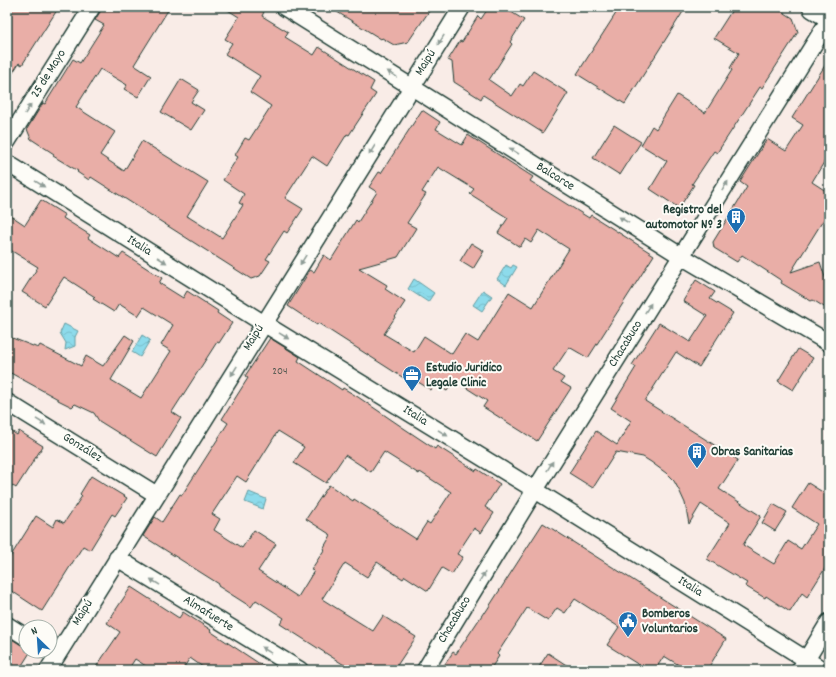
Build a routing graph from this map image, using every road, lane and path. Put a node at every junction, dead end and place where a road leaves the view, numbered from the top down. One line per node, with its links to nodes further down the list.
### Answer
1 (92, 7): 8 (street, 25 de Mayo, one-way to 1)
2 (284, 7): 7 (street, Balcarce, one-way to 2)
3 (462, 7): 7 (street, Maipú, one-way to 7)
4 (814, 7): 5 (main road)
5 (829, 16)
6 (829, 20): 10 (street, Chacabuco, one-way to 6)
7 (412, 86): 10 (street, Balcarce, one-way to 7); 11 (street, Maipú, one-way to 11)
8 (7, 142)
9 (7, 163): 11 (street, Italia, one-way to 11)
10 (681, 256): 12 (street, Balcarce); 14 (street, Chacabuco, one-way to 10)
11 (264, 323): 14 (street, Italia, one-way to 14); 15 (street, Maipú, one-way to 15)
12 (829, 343)
13 (7, 402): 15 (street, González, one-way to 15)
14 (535, 490): 22 (street, Italia); 25 (street, Chacabuco, one-way to 14)
15 (158, 494): 16 (street, Maipú)
16 (117, 558): 20 (street, Maipú); 24 (street, Almafuerte, one-way to 16)
17 (829, 622): 22 (street)
18 (7, 625): 19 (street)
19 (18, 632)
20 (58, 645)
21 (51, 659): 23 (street, Maipú)
22 (803, 665): 26 (street, Italia)
23 (48, 670)
24 (300, 670)
25 (425, 670)
26 (823, 670)

